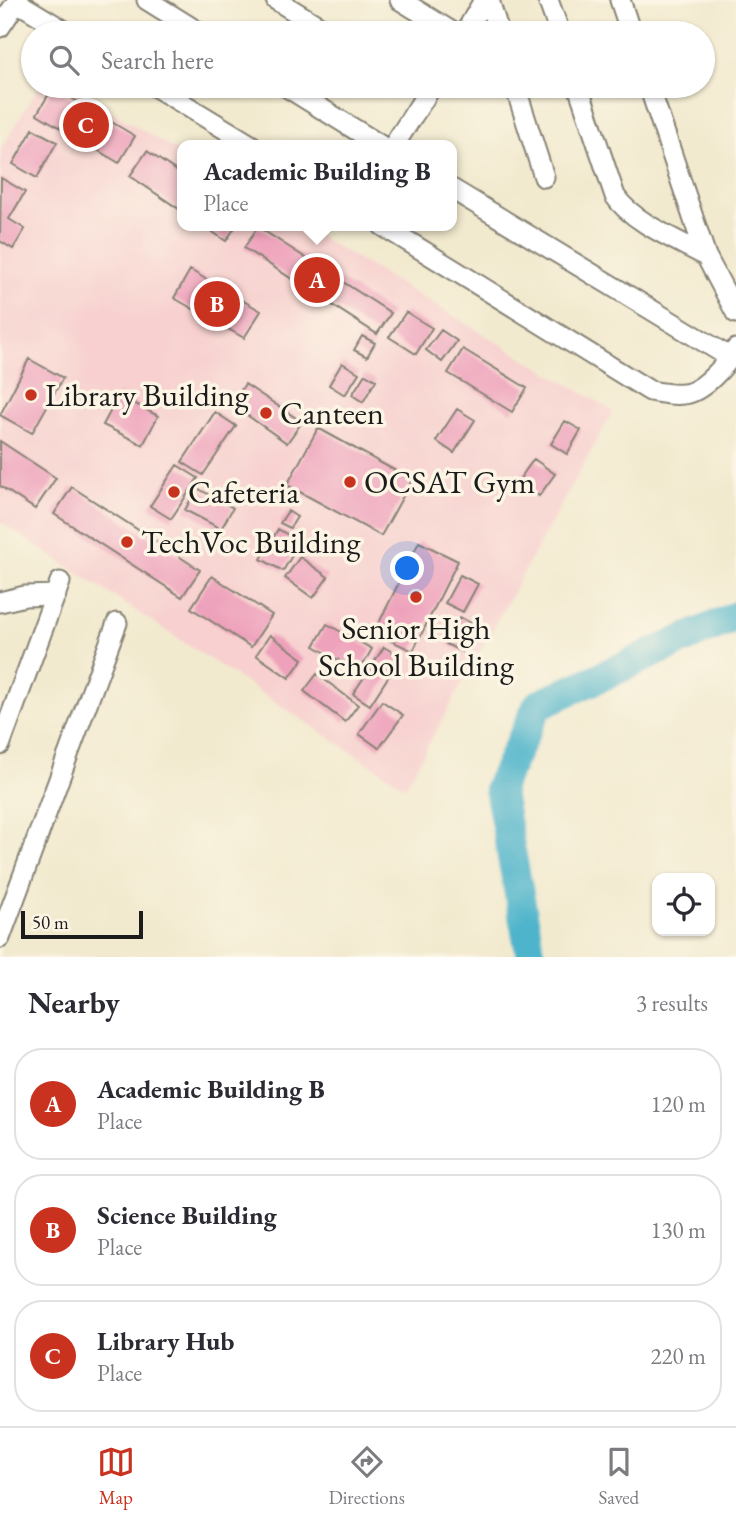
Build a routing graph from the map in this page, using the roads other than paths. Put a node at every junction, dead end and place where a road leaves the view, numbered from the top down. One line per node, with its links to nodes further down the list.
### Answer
1 (147, 0): 9 (street)
2 (276, 0): 10 (street)
3 (400, 0): 11 (street)
4 (486, 0): 12 (street); 13 (street)
5 (548, 0): 14 (street)
6 (620, 0): 15 (street)
7 (18, 1): 8 (street); 16 (street)
8 (49, 21)
9 (181, 21)
10 (310, 21)
11 (434, 21)
12 (473, 21)
13 (494, 21)
14 (556, 21)
15 (627, 21)
16 (0, 27)
17 (174, 98): 23 (street)
18 (304, 98): 24 (street)
19 (420, 98): 25 (street)
20 (519, 98): 26 (street)
21 (582, 98): 29 (street)
22 (653, 98): 29 (street)
23 (243, 140)
24 (372, 140)
25 (397, 140)
26 (544, 177)
27 (457, 192): 31 (street)
28 (391, 231): 31 (street)
29 (706, 256): 30 (street)
30 (736, 313)
31 (733, 354)
32 (0, 603): 34 (street)
33 (117, 623): 35 (street)
34 (0, 745)
35 (0, 938)

